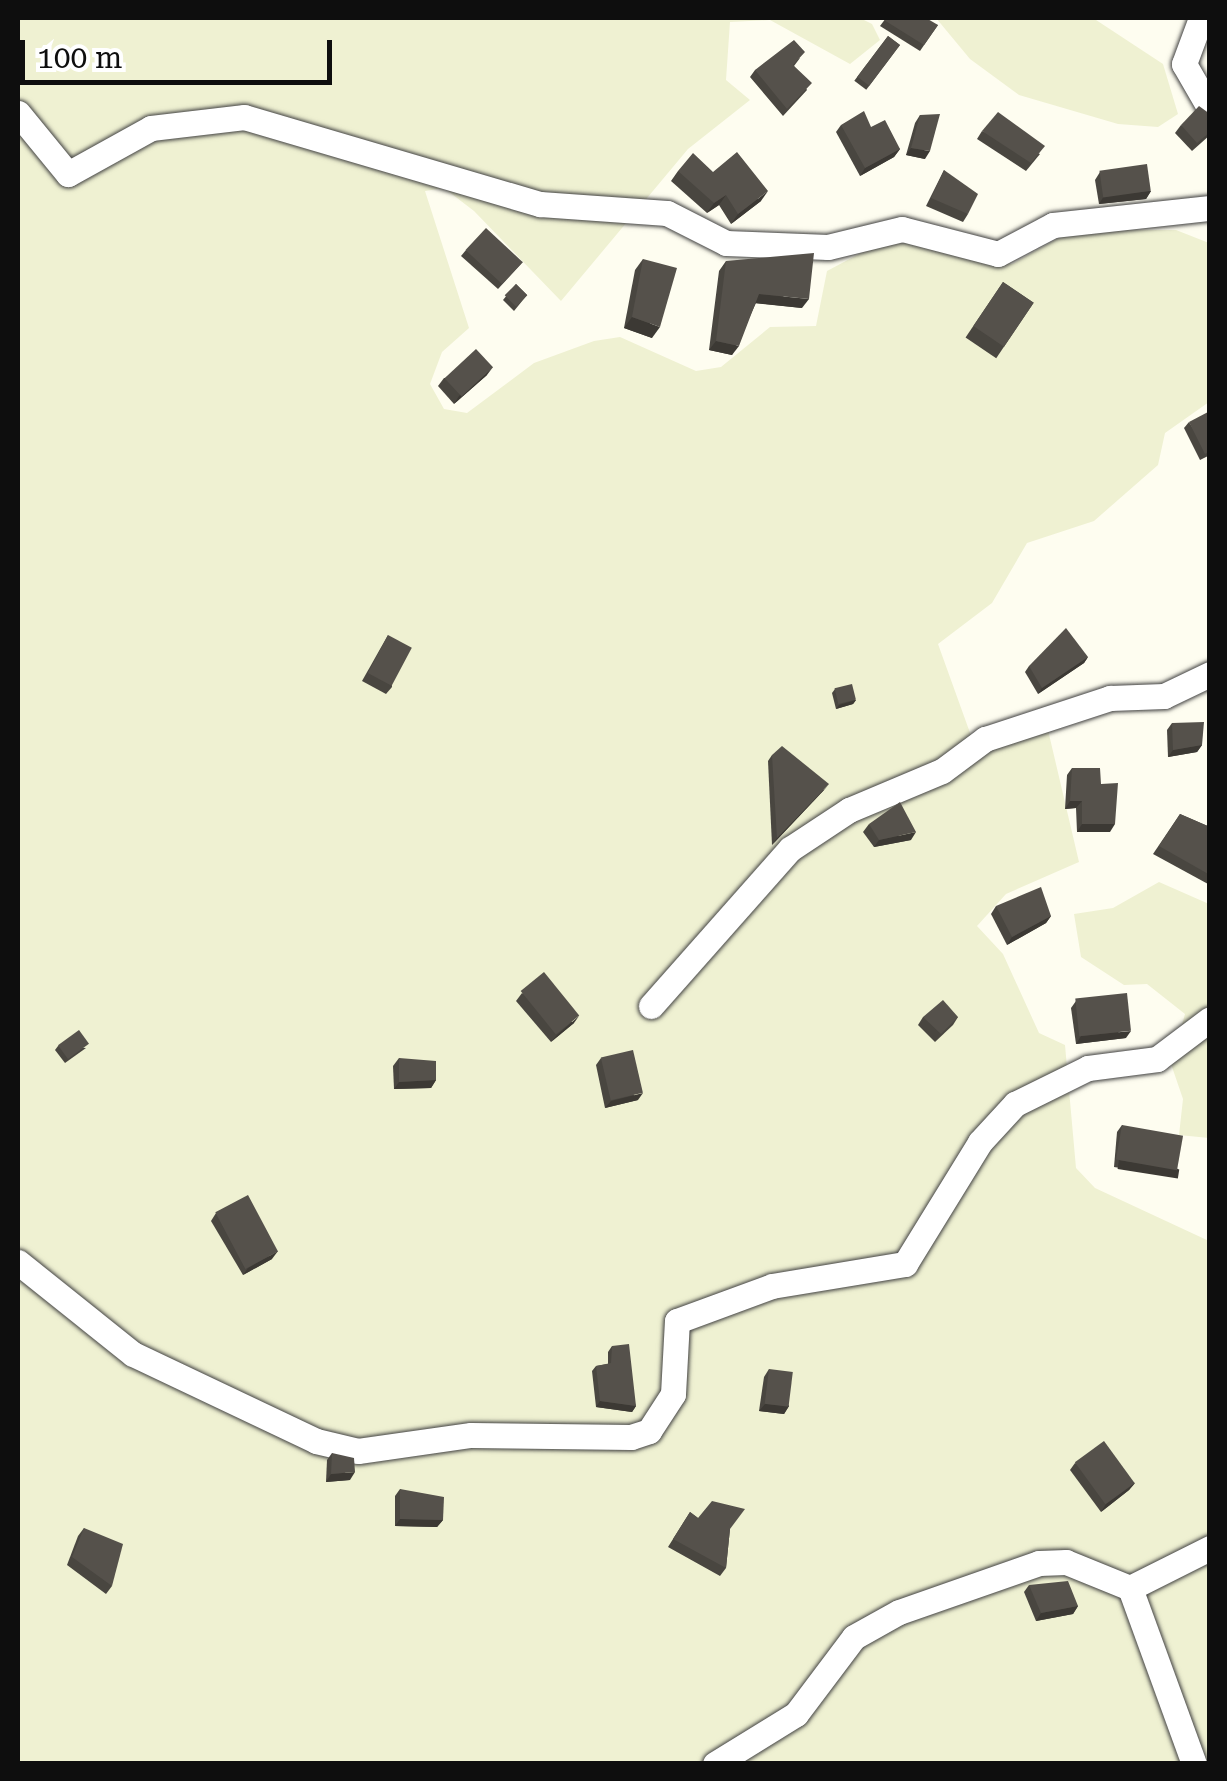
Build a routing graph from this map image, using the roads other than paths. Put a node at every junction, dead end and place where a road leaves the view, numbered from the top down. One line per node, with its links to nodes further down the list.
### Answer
1 (1201, 18): 2 (street)
2 (1210, 109)
3 (18, 113): 4 (street)
4 (1210, 208)
5 (1210, 674): 6 (street)
6 (651, 1006)
7 (1210, 1020): 8 (street)
8 (18, 1262)
9 (1210, 1548): 10 (street)
10 (1130, 1588): 11 (street); 12 (street)
11 (715, 1764)
12 (1194, 1764)

